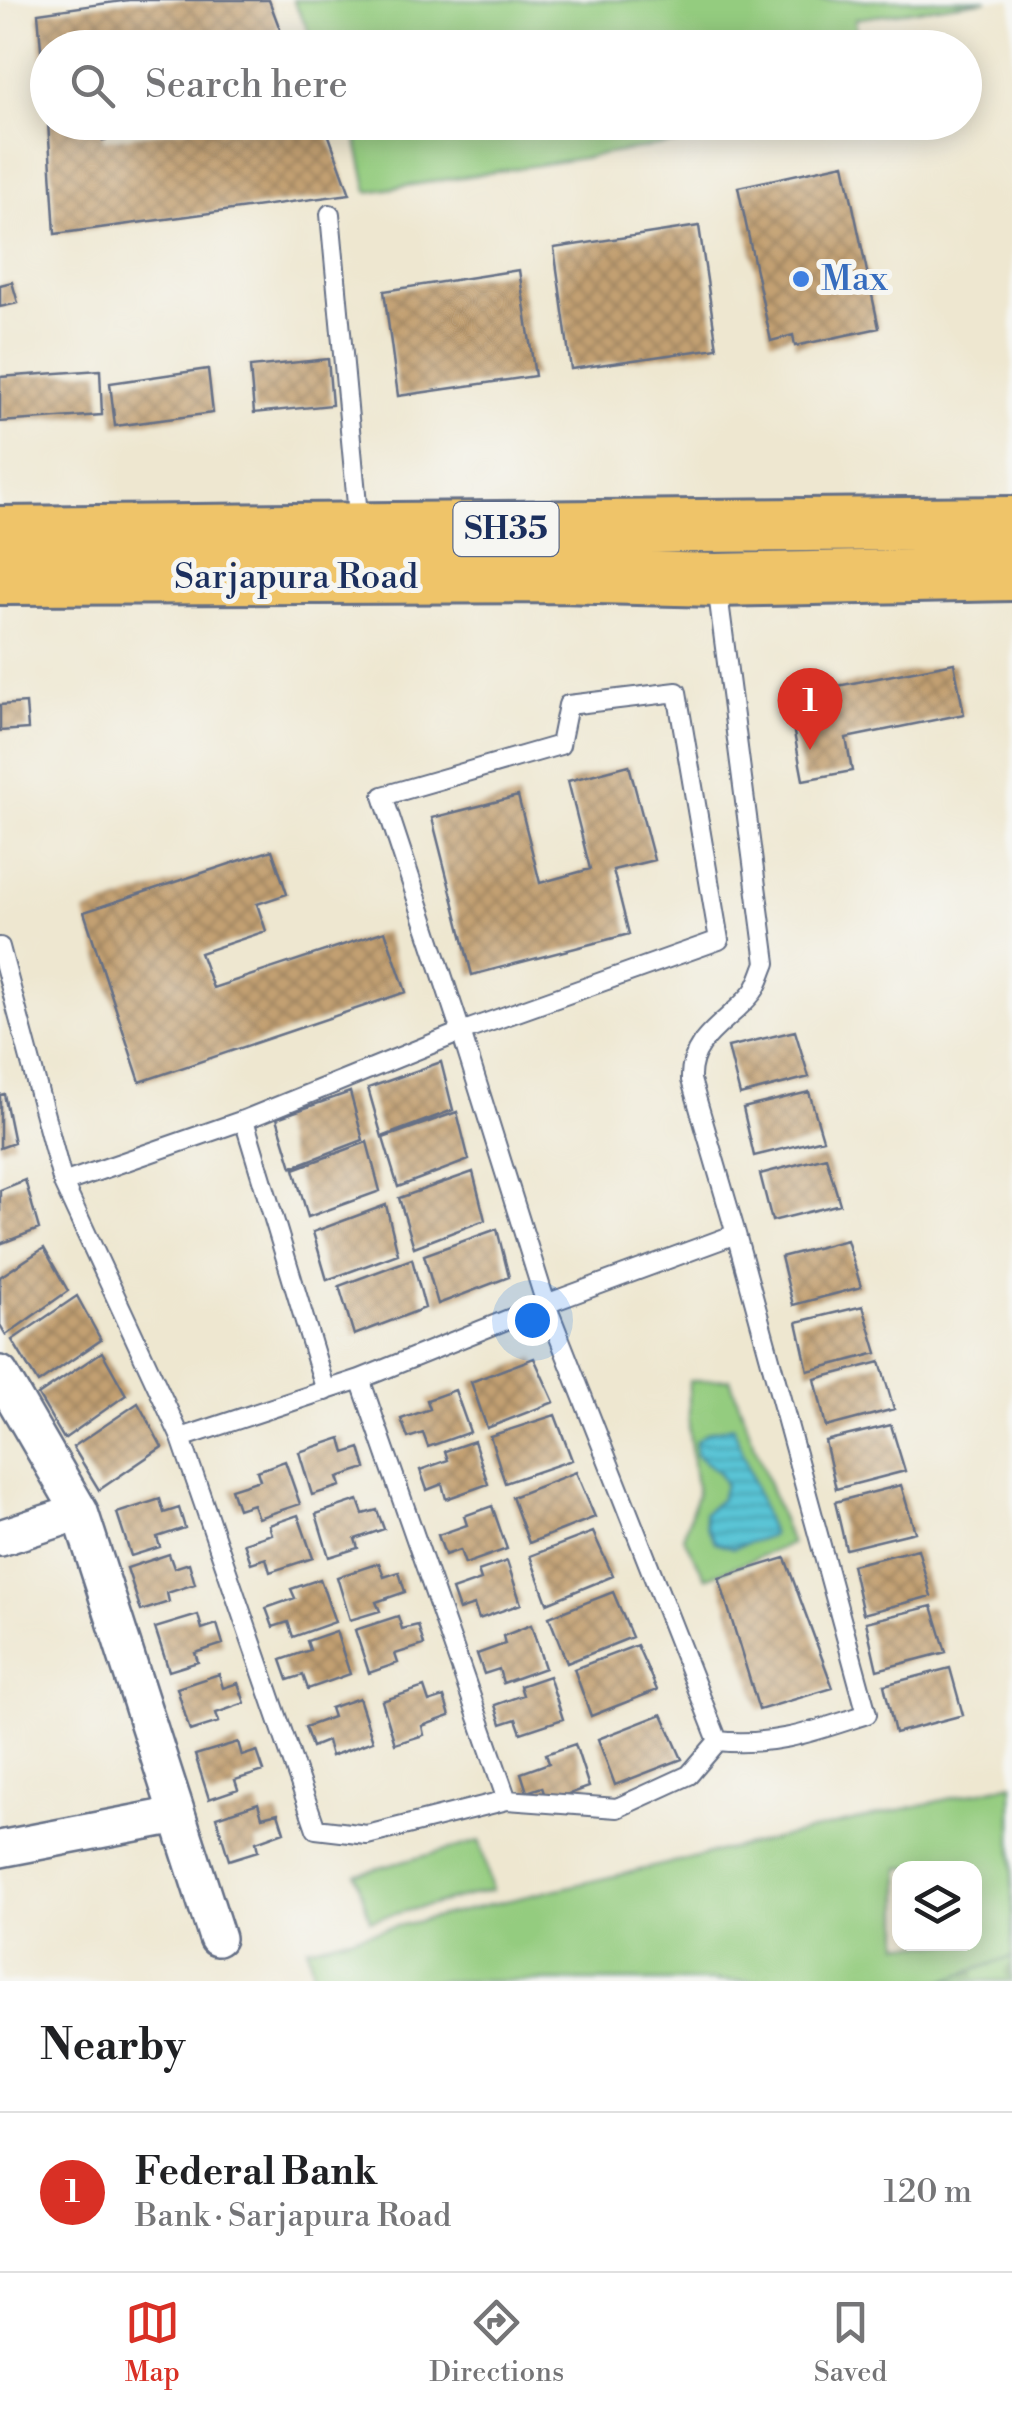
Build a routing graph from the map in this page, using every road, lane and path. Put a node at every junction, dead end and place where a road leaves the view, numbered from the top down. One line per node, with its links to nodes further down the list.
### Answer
1 (330, 214): 3 (lane)
2 (1012, 523): 3 (main road, Sarjapura Road / SH35)
3 (359, 531): 4 (main road, Sarjapura Road / SH35)
4 (0, 533)
5 (1012, 574): 7 (main road, Sarjapura Road)
6 (0, 578): 7 (main road, Sarjapura Road)
7 (716, 580): 12 (lane)
8 (0, 946): 11 (lane)
9 (461, 1032): 9 (lane); 10 (lane); 13 (lane)
10 (244, 1120): 11 (lane); 16 (lane)
11 (64, 1183): 17 (lane)
12 (736, 1234): 13 (lane); 20 (lane)
13 (546, 1304): 15 (lane); 20 (lane)
14 (0, 1374): 18 (street)
15 (360, 1379): 16 (lane); 21 (lane)
16 (326, 1391): 17 (lane)
17 (181, 1438): 21 (lane)
18 (80, 1512): 19 (street); 22 (street)
19 (0, 1538)
20 (718, 1742): 21 (lane)
21 (507, 1800)
22 (177, 1815): 23 (street); 24 (street)
23 (0, 1848)
24 (216, 1938)

